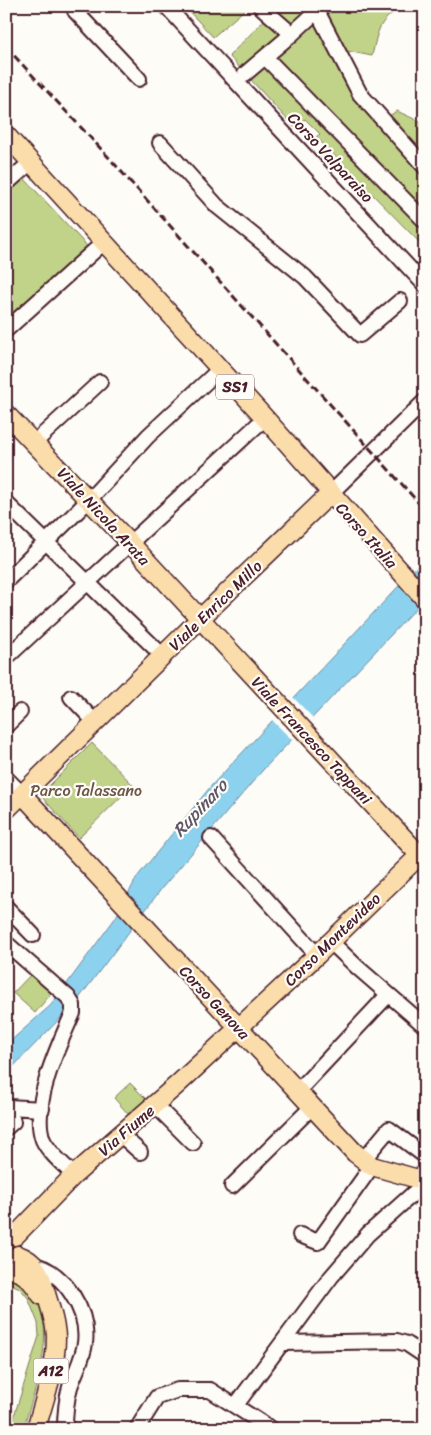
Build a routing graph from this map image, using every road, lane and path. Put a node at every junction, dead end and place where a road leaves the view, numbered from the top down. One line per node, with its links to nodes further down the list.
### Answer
1 (80, 6): 8 (street)
2 (166, 6): 16 (street, Corso Valparaiso)
3 (260, 6): 5 (street)
4 (319, 9): 5 (street); 12 (street)
5 (288, 31): 6 (street)
6 (266, 58): 7 (street); 14 (street)
7 (246, 74)
8 (139, 79)
9 (6, 135): 11 (main road)
10 (160, 142): 17 (street)
11 (31, 162): 13 (street); 15 (main road, SS1)
12 (425, 167)
13 (6, 184)
14 (425, 221)
15 (103, 242): 18 (street); 19 (main road, SS1)
16 (425, 284)
17 (400, 301)
18 (6, 330)
19 (219, 370): 23 (main road, SS1); 26 (street)
20 (100, 382): 24 (street)
21 (425, 401): 25 (street, Viale Enrico Millo)
22 (6, 414): 24 (main road, Viale Nicola Arata)
23 (265, 418): 25 (main road, SS1); 29 (street)
24 (34, 443): 26 (main road, Viale Nicola Arata)
25 (330, 494): 32 (main road, Corso Italia / SS1); 33 (main road, Viale Enrico Millo)
26 (89, 500): 28 (street); 29 (main road, Viale Nicola Arata)
27 (6, 503): 28 (street)
28 (46, 542): 30 (street); 31 (street)
29 (129, 542): 31 (street); 33 (main road, Viale Nicola Arata)
30 (6, 581)
31 (87, 581): 34 (street); 35 (street)
32 (425, 599)
33 (199, 619): 34 (main road, Viale Enrico Millo); 44 (main road, Viale Francesco Tappani)
34 (163, 656): 38 (main road, Viale Enrico Millo)
35 (6, 658)
36 (71, 698): 38 (street)
37 (20, 712): 39 (street)
38 (95, 722): 41 (main road, Viale Enrico Millo)
39 (6, 726)
40 (6, 778): 41 (street)
41 (23, 795): 42 (main road, Viale Enrico Millo); 52 (main road, Corso Genova)
42 (6, 810)
43 (211, 838): 49 (street)
44 (423, 855): 47 (main road, Corso Montevideo)
45 (7, 910): 46 (street)
46 (33, 935)
47 (331, 942): 49 (main road, Corso Montevideo); 50 (street)
48 (11, 948): 56 (street)
49 (317, 955): 52 (main road, Corso Montevideo)
50 (388, 995): 51 (street); 53 (street)
51 (425, 1026)
52 (239, 1027): 53 (main road, Corso Genova); 54 (main road, Via Fiume)
53 (298, 1091): 55 (main road, Corso Genova)
54 (155, 1105): 58 (main road, Via Fiume); 59 (street)
55 (312, 1107): 62 (main road, Corso Genova); 65 (street)
56 (42, 1109): 57 (street); 63 (street)
57 (10, 1125)
58 (121, 1135): 60 (street); 63 (main road, Via Fiume)
59 (193, 1143)
60 (140, 1152)
61 (425, 1156): 62 (street)
62 (368, 1163): 64 (main road); 67 (street)
63 (74, 1175): 66 (main road, Via Fiume)
64 (425, 1182): 71 (street)
65 (232, 1186)
66 (11, 1232): 68 (main road)
67 (300, 1235)
68 (11, 1265): 69 (main road); 70 (main road, A12)
69 (36, 1265): 70 (main road); 75 (street)
70 (52, 1312): 74 (main road, A12)
71 (283, 1343): 72 (street); 73 (street)
72 (425, 1356)
73 (236, 1405): 76 (street); 77 (street)
74 (36, 1429)
75 (65, 1429)
76 (137, 1429)
77 (271, 1429)

